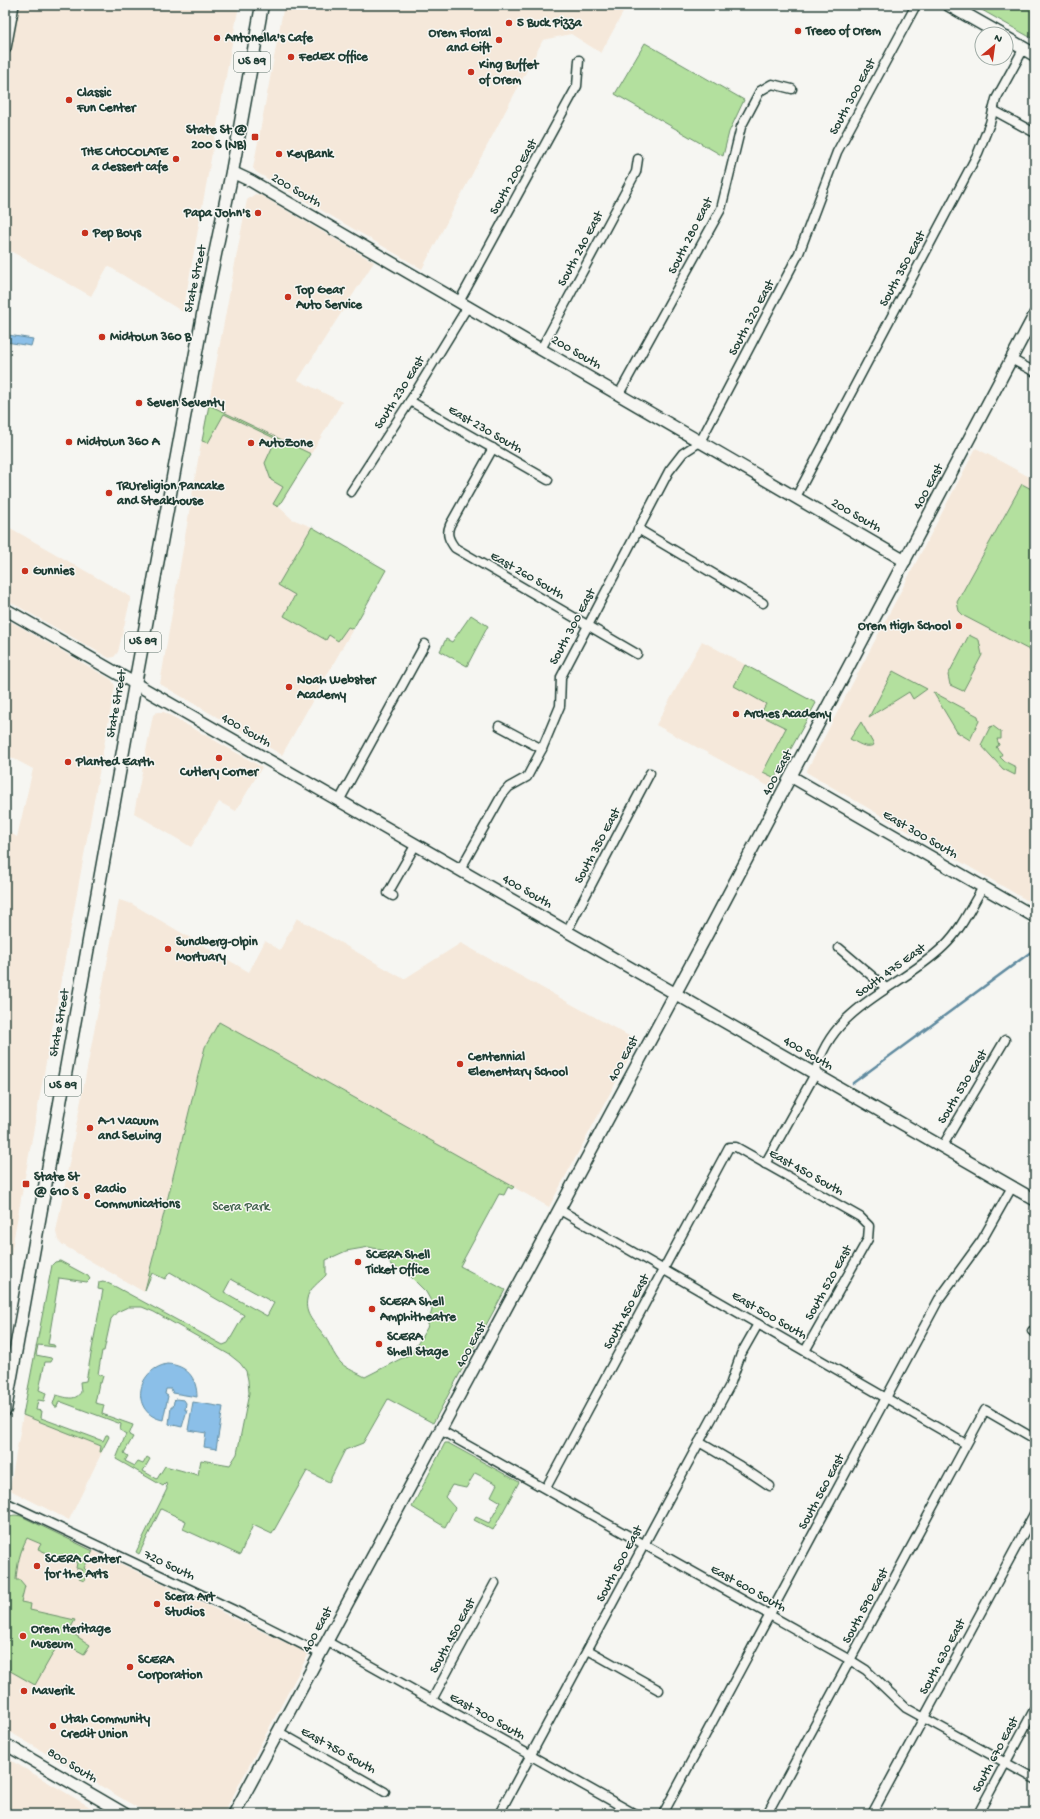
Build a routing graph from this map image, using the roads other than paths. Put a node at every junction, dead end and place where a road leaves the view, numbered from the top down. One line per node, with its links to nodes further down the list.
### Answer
1 (13, 5): 7 (street)
2 (262, 5): 15 (main road, State Street / US 89)
3 (916, 5): 16 (street, South 300 East)
4 (949, 5): 5 (main road)
5 (986, 26)
6 (1014, 42): 8 (main road)
7 (5, 48)
8 (1024, 48): 9 (main road); 12 (street, South 350 East)
9 (1035, 54)
10 (579, 60): 17 (street, South 200 East)
11 (792, 89): 22 (street, South 280 East)
12 (993, 110): 13 (street); 28 (street, South 350 East)
13 (1035, 133)
14 (638, 158): 19 (street, South 240 East)
15 (232, 172): 17 (street, 200 South); 36 (main road, State Street / US 89)
16 (818, 204): 24 (street, South 320 East)
17 (464, 304): 19 (street, 200 South); 23 (street, South 230 East)
18 (1035, 314): 20 (street, 400 East)
19 (541, 349): 22 (street, 200 South)
20 (1012, 359): 21 (street); 30 (street, 400 East)
21 (1035, 372)
22 (619, 394): 24 (street, 200 South)
23 (410, 401): 25 (street, East 230 South); 27 (street, South 230 East)
24 (700, 442): 28 (street, 200 South); 29 (street, South 300 East)
25 (493, 448): 26 (street, East 230 South); 33 (street, East 260 South)
26 (548, 480)
27 (351, 492)
28 (796, 497): 30 (street, 200 South)
29 (638, 529): 31 (street); 33 (street, South 300 East)
30 (906, 561): 40 (street, 400 East)
31 (763, 603)
32 (5, 609): 36 (street, 400 South)
33 (588, 625): 35 (street, East 260 South); 38 (street, South 300 East)
34 (425, 644): 41 (street)
35 (637, 654)
36 (135, 684): 41 (street, 400 South); 64 (main road, State Street / US 89)
37 (499, 726): 38 (street)
38 (542, 749): 43 (street, South 300 East)
39 (650, 773): 47 (street, South 350 East)
40 (792, 777): 44 (street, East 300 South); 50 (street, 400 East)
41 (339, 801): 42 (street, 400 South)
42 (416, 844): 43 (street, 400 South); 45 (street)
43 (460, 870): 47 (street, 400 South)
44 (983, 887): 46 (street, East 300 South); 49 (street, South 475 East)
45 (393, 896)
46 (1035, 917)
47 (567, 931): 50 (street, 400 South)
48 (839, 948): 49 (street)
49 (886, 988): 52 (street, South 475 East)
50 (676, 994): 52 (street, 400 South); 58 (street, 400 East)
51 (1005, 1040): 54 (street, South 530 East)
52 (815, 1074): 54 (street, 400 South); 55 (street, South 475 East)
53 (729, 1147): 55 (street, East 450 South); 60 (street, South 450 East)
54 (942, 1147): 56 (street, 400 South)
55 (765, 1164): 59 (street, East 450 South)
56 (1012, 1187): 57 (street, 400 South); 63 (street, South 560 East)
57 (1035, 1200)
58 (560, 1210): 60 (street, East 500 South); 65 (street, 400 East)
59 (868, 1226): 62 (street, South 520 East)
60 (663, 1270): 61 (street, East 500 South); 70 (street, South 450 East)
61 (758, 1324): 62 (street, East 500 South); 67 (street, South 500 East)
62 (805, 1351): 63 (street, East 500 South)
63 (886, 1397): 68 (street, East 500 South); 75 (street, South 560 East)
64 (5, 1410)
65 (442, 1431): 70 (street, East 600 South); 76 (street, 400 East)
66 (1035, 1439): 68 (street, South 590 East)
67 (699, 1442): 69 (street); 73 (street, South 500 East)
68 (966, 1444): 79 (street, South 590 East)
69 (770, 1486)
70 (546, 1488): 73 (street, East 600 South)
71 (5, 1502): 78 (street, 720 South)
72 (1035, 1512): 83 (street, South 630 East)
73 (644, 1544): 75 (street, East 600 South); 77 (street, South 500 East)
74 (495, 1583): 81 (street, South 450 East)
75 (769, 1615): 79 (street, East 600 South); 94 (street, South 560 East)
76 (328, 1642): 78 (street, 400 East); 81 (street, East 700 South)
77 (588, 1650): 80 (street); 86 (street, South 500 East)
78 (321, 1654): 84 (street, 400 East)
79 (850, 1660): 83 (street, East 600 South); 95 (street, South 590 East)
80 (659, 1690)
81 (432, 1700): 86 (street, East 700 South)
82 (1035, 1708): 87 (street, South 670 East)
83 (924, 1719): 87 (street, East 600 South); 96 (street, South 630 East)
84 (279, 1732): 89 (street, East 750 South); 91 (street, 400 East)
85 (5, 1744): 90 (street, 800 South)
86 (530, 1756): 92 (street, South 500 East); 93 (street, East 700 South)
87 (1005, 1763): 88 (street, East 600 South); 97 (street, South 670 East)
88 (1035, 1779)
89 (385, 1792)
90 (125, 1814)
91 (234, 1814)
92 (499, 1814)
93 (634, 1814)
94 (663, 1814)
95 (767, 1814)
96 (872, 1814)
97 (978, 1814)

